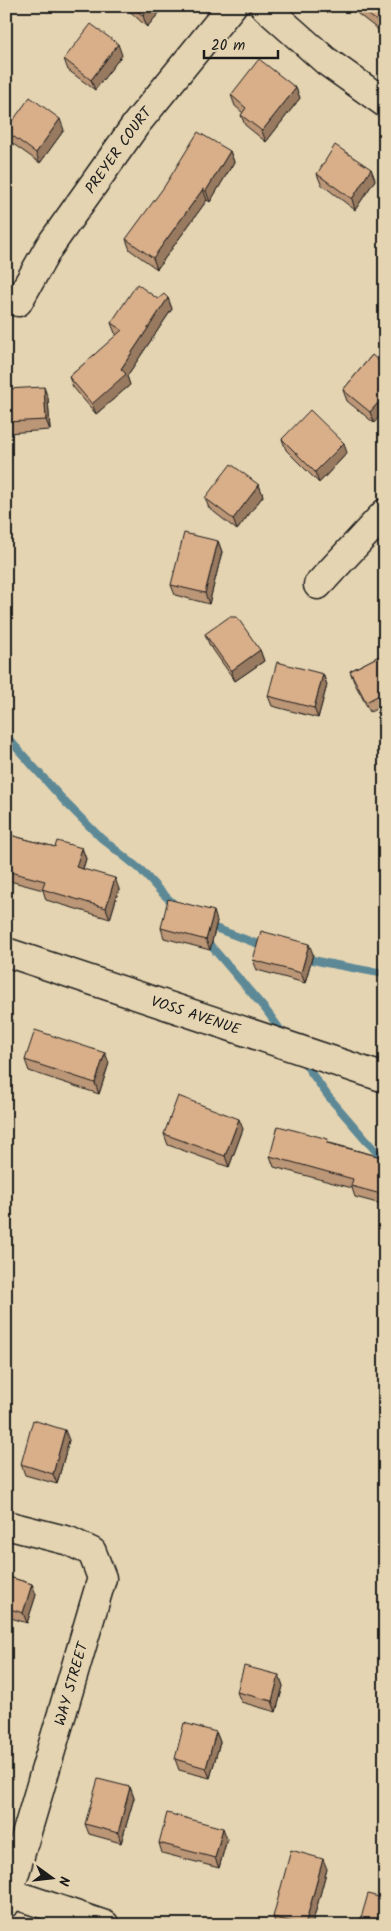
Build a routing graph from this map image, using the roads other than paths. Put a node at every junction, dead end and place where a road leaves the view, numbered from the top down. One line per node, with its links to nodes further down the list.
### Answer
1 (232, 6): 4 (street, PREYER COURT)
2 (264, 6): 3 (street)
3 (385, 103)
4 (18, 302)
5 (385, 513): 6 (street)
6 (318, 585)
7 (6, 952): 8 (street, VOSS AVENUE)
8 (385, 1078)
9 (6, 1525): 10 (street, WAY STREET)
10 (8, 1898): 11 (street)
11 (105, 1925)

